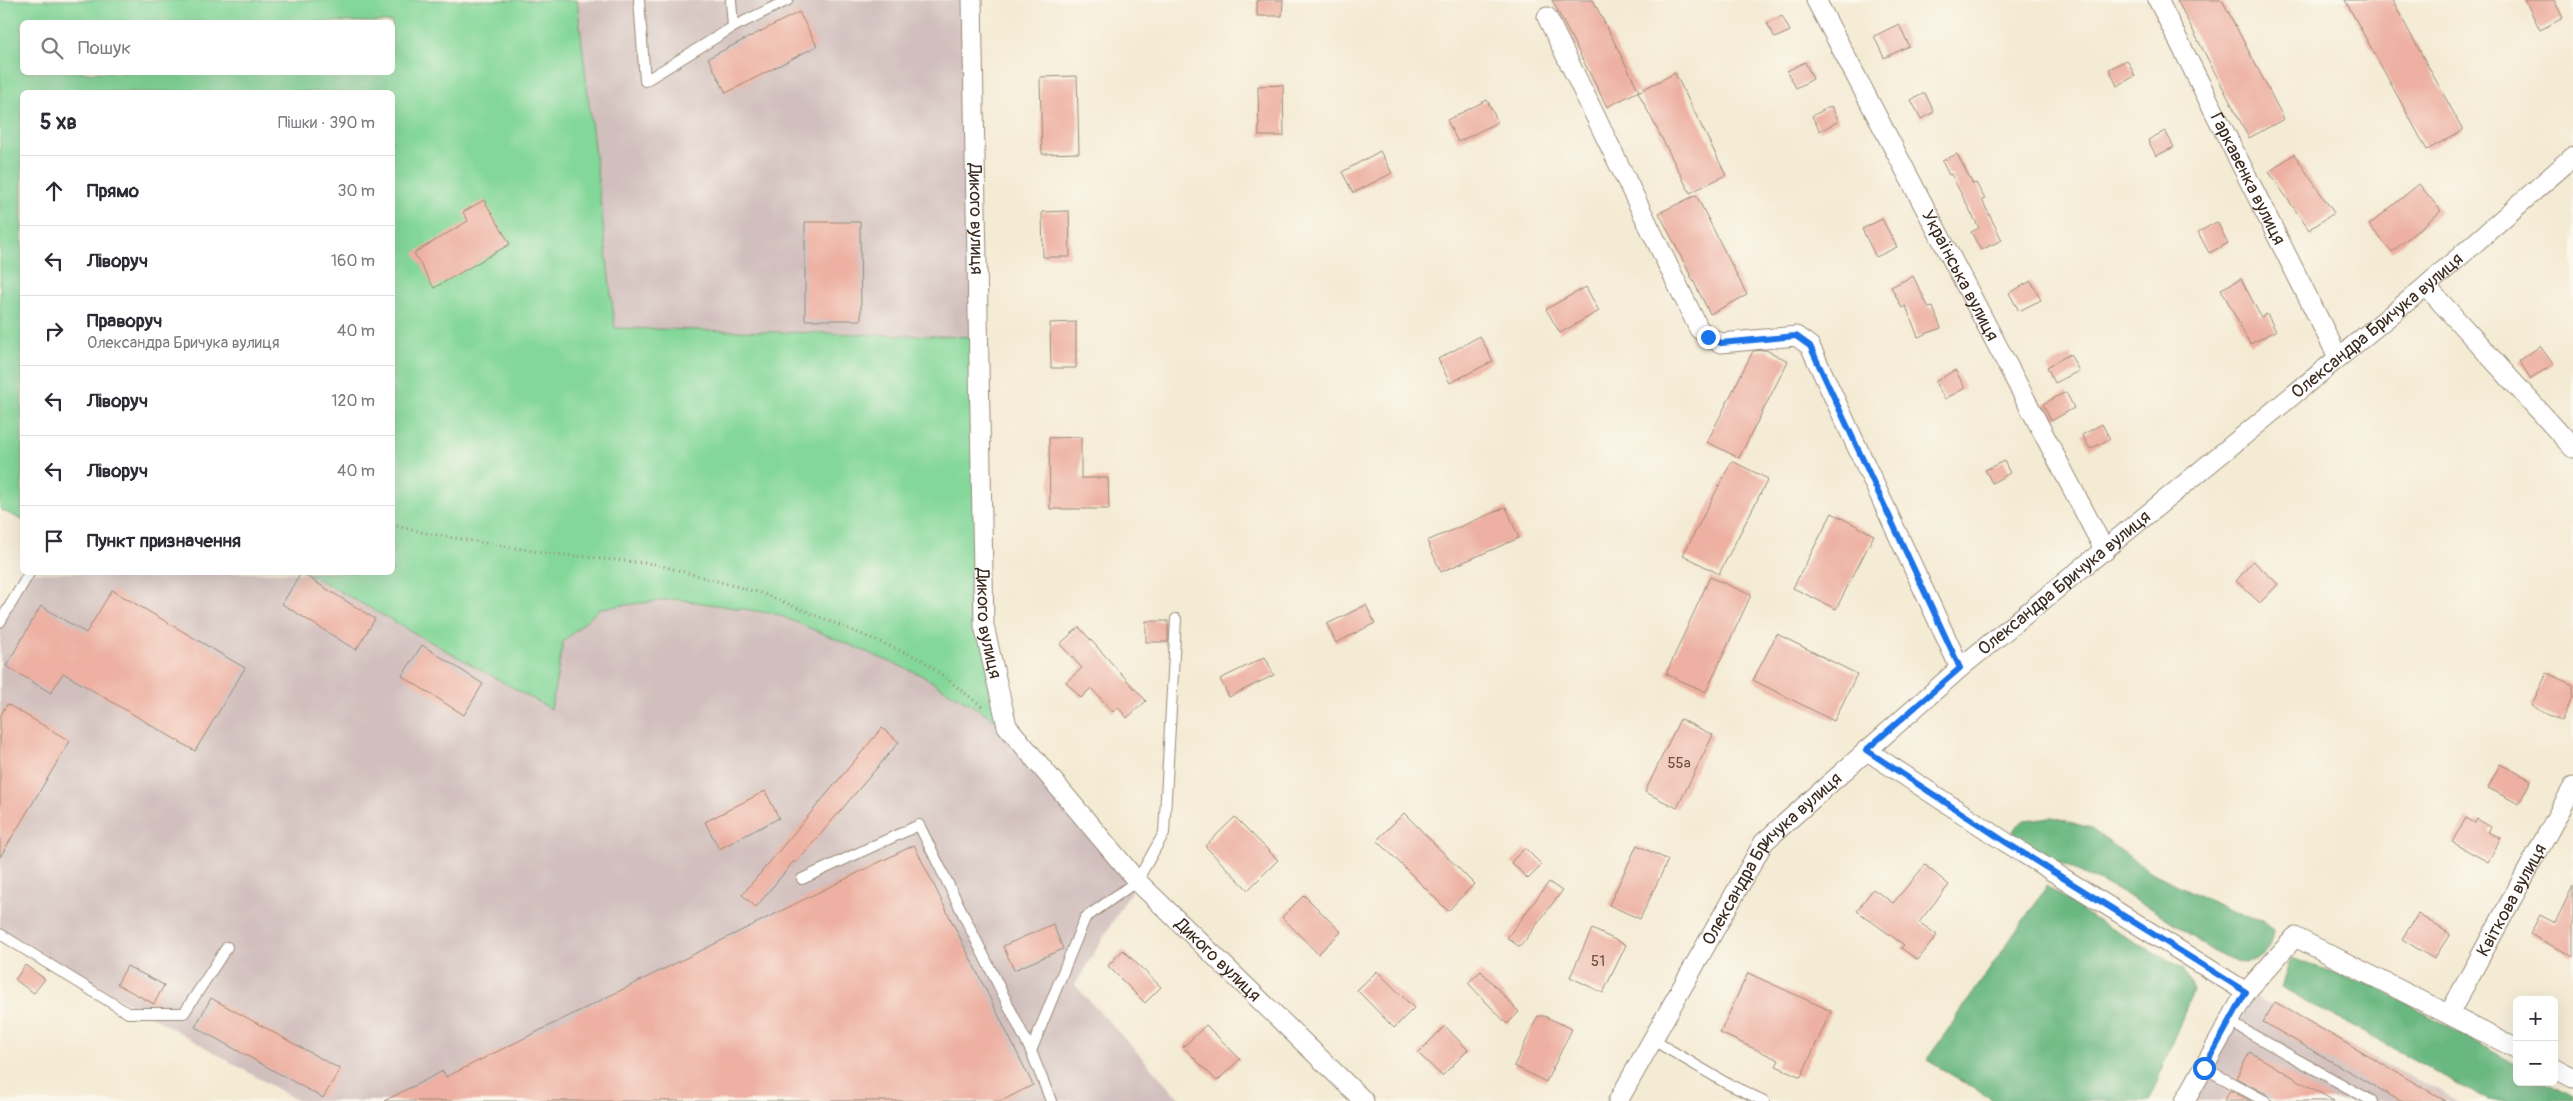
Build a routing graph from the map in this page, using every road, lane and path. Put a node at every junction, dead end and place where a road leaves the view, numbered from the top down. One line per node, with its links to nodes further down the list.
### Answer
1 (639, 0): 8 (lane)
2 (731, 0): 8 (lane)
3 (788, 0): 8 (lane)
4 (972, 0): 23 (street, Дикого вулиця)
5 (1816, 0): 14 (street, Українська вулиця)
6 (2158, 0): 11 (street, Гаркавенка вулиця)
7 (1547, 17): 18 (street)
8 (733, 27)
9 (2573, 158): 10 (street, Олександра Бричука вулиця)
10 (2426, 286): 11 (street, Олександра Бричука вулиця); 12 (street)
11 (2338, 357): 14 (street, Олександра Бричука вулиця)
12 (2573, 448)
13 (395, 526): 19 (path)
14 (2105, 551): 18 (street, Олександра Бричука вулиця)
15 (28, 575): 17 (lane)
16 (1176, 619): 23 (lane)
17 (0, 622)
18 (1960, 668): 20 (street, Олександра Бричука вулиця)
19 (983, 708)
20 (1866, 750): 26 (street); 29 (street, Олександра Бричука вулиця)
21 (2573, 787): 27 (street, Квіткова вулиця)
22 (802, 880): 31 (lane)
23 (1137, 881): 31 (lane); 36 (street, Дикого вулиця)
24 (0, 934): 25 (lane)
25 (227, 947)
26 (2246, 992): 27 (street); 28 (street)
27 (2450, 1014): 30 (street)
28 (2228, 1021): 32 (street); 41 (lane)
29 (1653, 1040): 37 (street, Олександра Бричука вулиця); 38 (lane)
30 (2513, 1047)
31 (1031, 1051): 35 (lane)
32 (2204, 1068): 39 (street); 40 (lane)
33 (2558, 1070): 34 (street)
34 (2573, 1078)
35 (1050, 1101)
36 (1364, 1101)
37 (1618, 1101)
38 (1764, 1101)
39 (2186, 1101)
40 (2265, 1101)
41 (2372, 1101)

